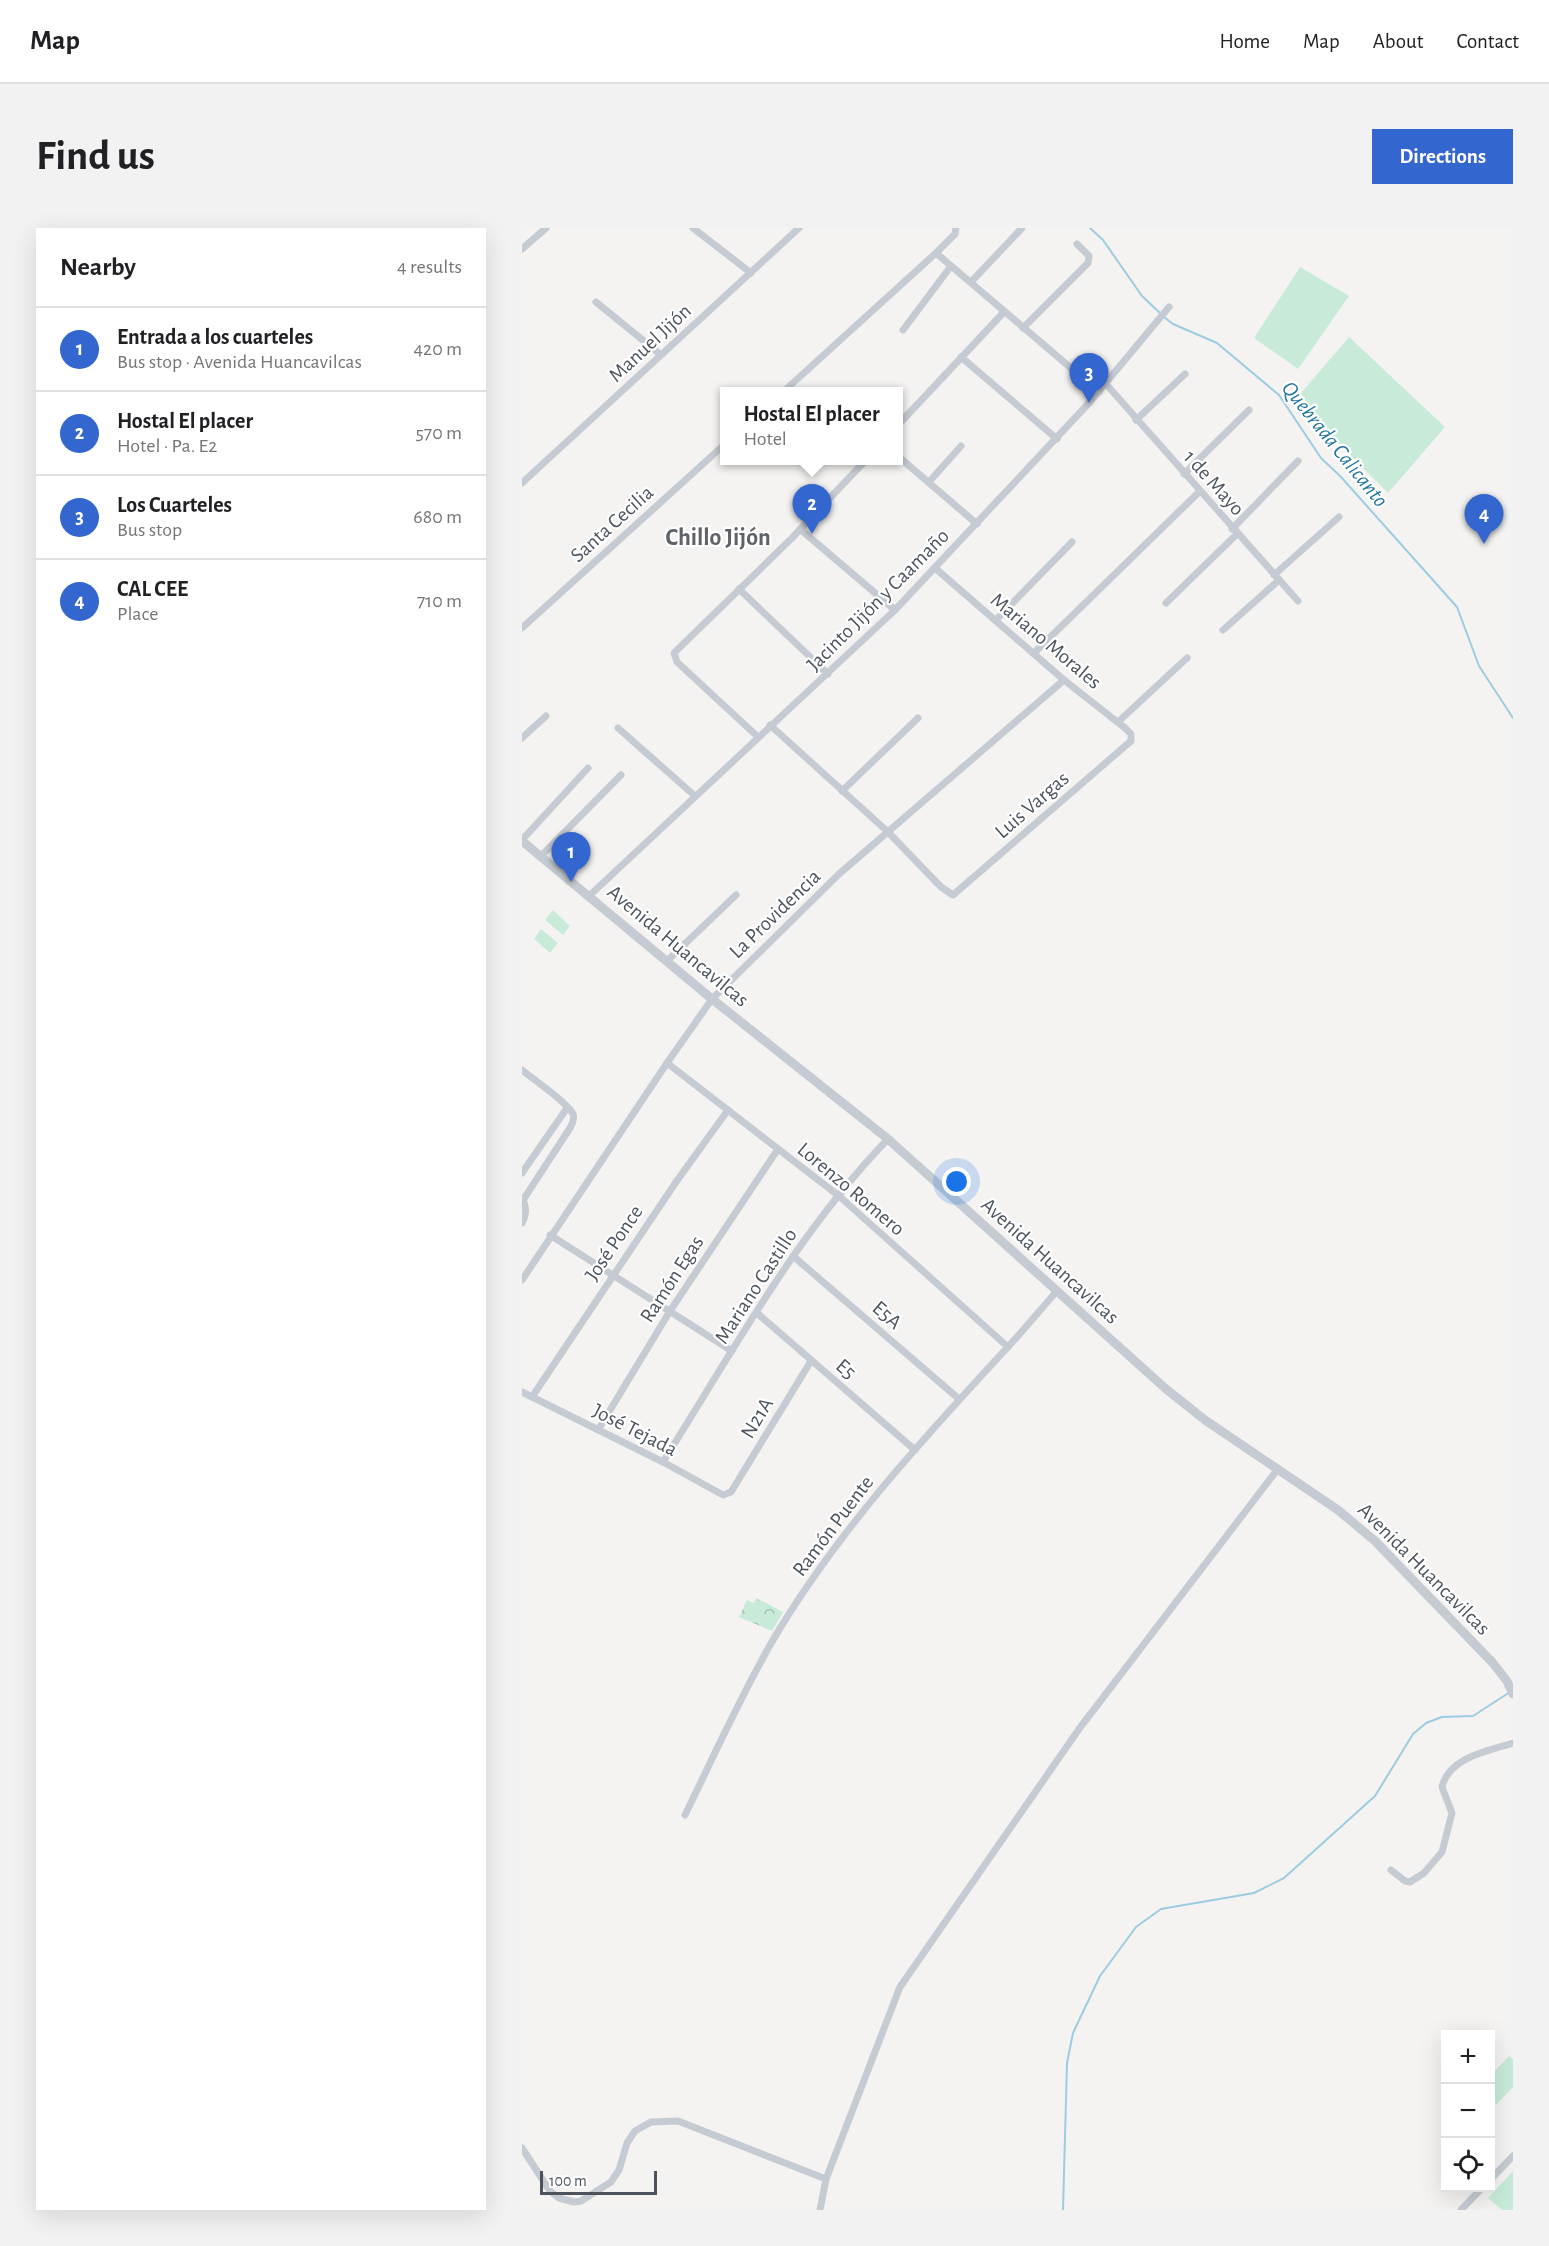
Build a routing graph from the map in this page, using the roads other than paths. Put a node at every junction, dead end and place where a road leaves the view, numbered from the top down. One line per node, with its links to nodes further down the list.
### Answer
1 (546, 228): 7 (street)
2 (693, 228): 10 (street)
3 (800, 228): 10 (street, Manuel Jijón)
4 (956, 228): 8 (street)
5 (1022, 228): 11 (street)
6 (1077, 244): 15 (street)
7 (522, 249)
8 (936, 253): 9 (street); 21 (street)
9 (951, 266): 11 (street); 16 (street)
10 (751, 273): 17 (street, Manuel Jijón)
11 (971, 282): 14 (street)
12 (596, 302): 17 (street)
13 (1166, 310): 20 (street, Jacinto Jijón y Caamaño)
14 (1004, 312): 15 (street); 18 (street)
15 (1023, 328): 22 (street)
16 (903, 330)
17 (661, 356): 34 (street, Manuel Jijón)
18 (961, 357): 24 (street); 26 (street)
19 (1185, 374): 25 (street)
20 (1106, 384): 22 (street, Jacinto Jijón y Caamaño); 25 (street, 1 de Mayo)
21 (789, 387)
22 (1099, 392): 26 (street, Jacinto Jijón y Caamaño)
23 (1249, 410): 32 (street)
24 (903, 420)
25 (1136, 420): 32 (street, 1 de Mayo)
26 (1057, 438): 37 (street, Jacinto Jijón y Caamaño)
27 (961, 446): 33 (street)
28 (720, 449): 48 (street, Santa Cecilia)
29 (903, 460): 33 (street)
30 (1298, 461): 39 (street)
31 (861, 465): 38 (street)
32 (1184, 474): 35 (street, 1 de Mayo)
33 (929, 482): 37 (street)
34 (522, 483)
35 (1199, 492): 39 (street, 1 de Mayo); 50 (street)
36 (1339, 517): 42 (street)
37 (977, 524): 41 (street, Jacinto Jijón y Caamaño)
38 (800, 529): 43 (street); 46 (street)
39 (1235, 532): 42 (street, 1 de Mayo); 45 (street)
40 (1072, 542): 47 (street)
41 (935, 568): 46 (street, Jacinto Jijón y Caamaño); 47 (street, Mariano Morales)
42 (1277, 578): 44 (street, 1 de Mayo); 49 (street)
43 (739, 590): 52 (street); 59 (street)
44 (1298, 601)
45 (1166, 603)
46 (895, 610): 52 (street, Jacinto Jijón y Caamaño)
47 (996, 621): 50 (street, Mariano Morales)
48 (522, 628)
49 (1223, 630)
50 (1034, 653): 53 (street, Mariano Morales)
51 (1187, 658): 56 (street)
52 (828, 674): 57 (street, Jacinto Jijón y Caamaño)
53 (1064, 680): 56 (street, Mariano Morales); 66 (street, La Providencia)
54 (546, 716): 60 (street)
55 (918, 718): 64 (street)
56 (1118, 722): 61 (street, Mariano Morales)
57 (770, 725): 59 (street, Jacinto Jijón y Caamaño); 64 (street)
58 (618, 728): 65 (street)
59 (758, 737): 65 (street, Jacinto Jijón y Caamaño)
60 (522, 738)
61 (1131, 741): 66 (street, Luis Vargas)
62 (588, 768): 67 (street)
63 (621, 775): 68 (street)
64 (842, 791): 66 (street)
65 (695, 796): 70 (street, Jacinto Jijón y Caamaño)
66 (888, 832): 72 (street, La Providencia)
67 (522, 840): 68 (street, Avenida Huancavilcas)
68 (541, 856): 70 (street, Avenida Huancavilcas)
69 (736, 895): 71 (street)
70 (589, 896): 71 (street, Avenida Huancavilcas)
71 (667, 961): 72 (street, Avenida Huancavilcas)
72 (712, 999): 73 (street, La Providencia); 77 (street, Avenida Huancavilcas)
73 (667, 1063): 76 (street, Lorenzo Romero); 83 (street, La Providencia)
74 (522, 1070): 75 (street)
75 (567, 1108): 79 (street); 81 (street)
76 (728, 1110): 78 (street, Lorenzo Romero); 85 (street, José Ponce)
77 (888, 1138): 80 (street, Mariano Castillo); 87 (street, Avenida Huancavilcas)
78 (778, 1149): 80 (street, Lorenzo Romero); 88 (street, Ramón Egas)
79 (522, 1173)
80 (838, 1196): 84 (street, Mariano Castillo); 90 (street, Lorenzo Romero)
81 (523, 1199): 82 (street)
82 (522, 1223)
83 (550, 1235): 85 (street); 86 (street, La Providencia)
84 (793, 1256): 89 (street, Mariano Castillo); 95 (street, E5A)
85 (613, 1275): 88 (street); 94 (street, José Ponce)
86 (522, 1280)
87 (1057, 1291): 90 (street, Ramón Puente); 99 (street, Avenida Huancavilcas)
88 (670, 1311): 91 (street); 96 (street, Ramón Egas)
89 (757, 1313): 91 (street, Mariano Castillo); 92 (street, E5)
90 (1008, 1347): 95 (street, Ramón Puente)
91 (732, 1352): 98 (street, Mariano Castillo)
92 (811, 1360): 97 (street, E5); 100 (street, N21A)
93 (522, 1392): 94 (street, José Tejada)
94 (532, 1397): 96 (street, José Tejada)
95 (959, 1400): 97 (street, Ramón Puente)
96 (598, 1430): 98 (street, José Tejada)
97 (915, 1450): 103 (street, Ramón Puente)
98 (663, 1462): 100 (street, José Tejada)
99 (1277, 1470): 101 (street, Avenida Huancavilcas); 108 (street)
100 (731, 1492)
101 (1513, 1694)
102 (1513, 1743): 104 (street)
103 (685, 1815)
104 (1391, 1870)
105 (522, 2148): 108 (street)
106 (1513, 2156): 107 (street)
107 (1495, 2175)
108 (826, 2179): 110 (street)
109 (1477, 2192): 111 (street)
110 (820, 2210)
111 (1461, 2210)

